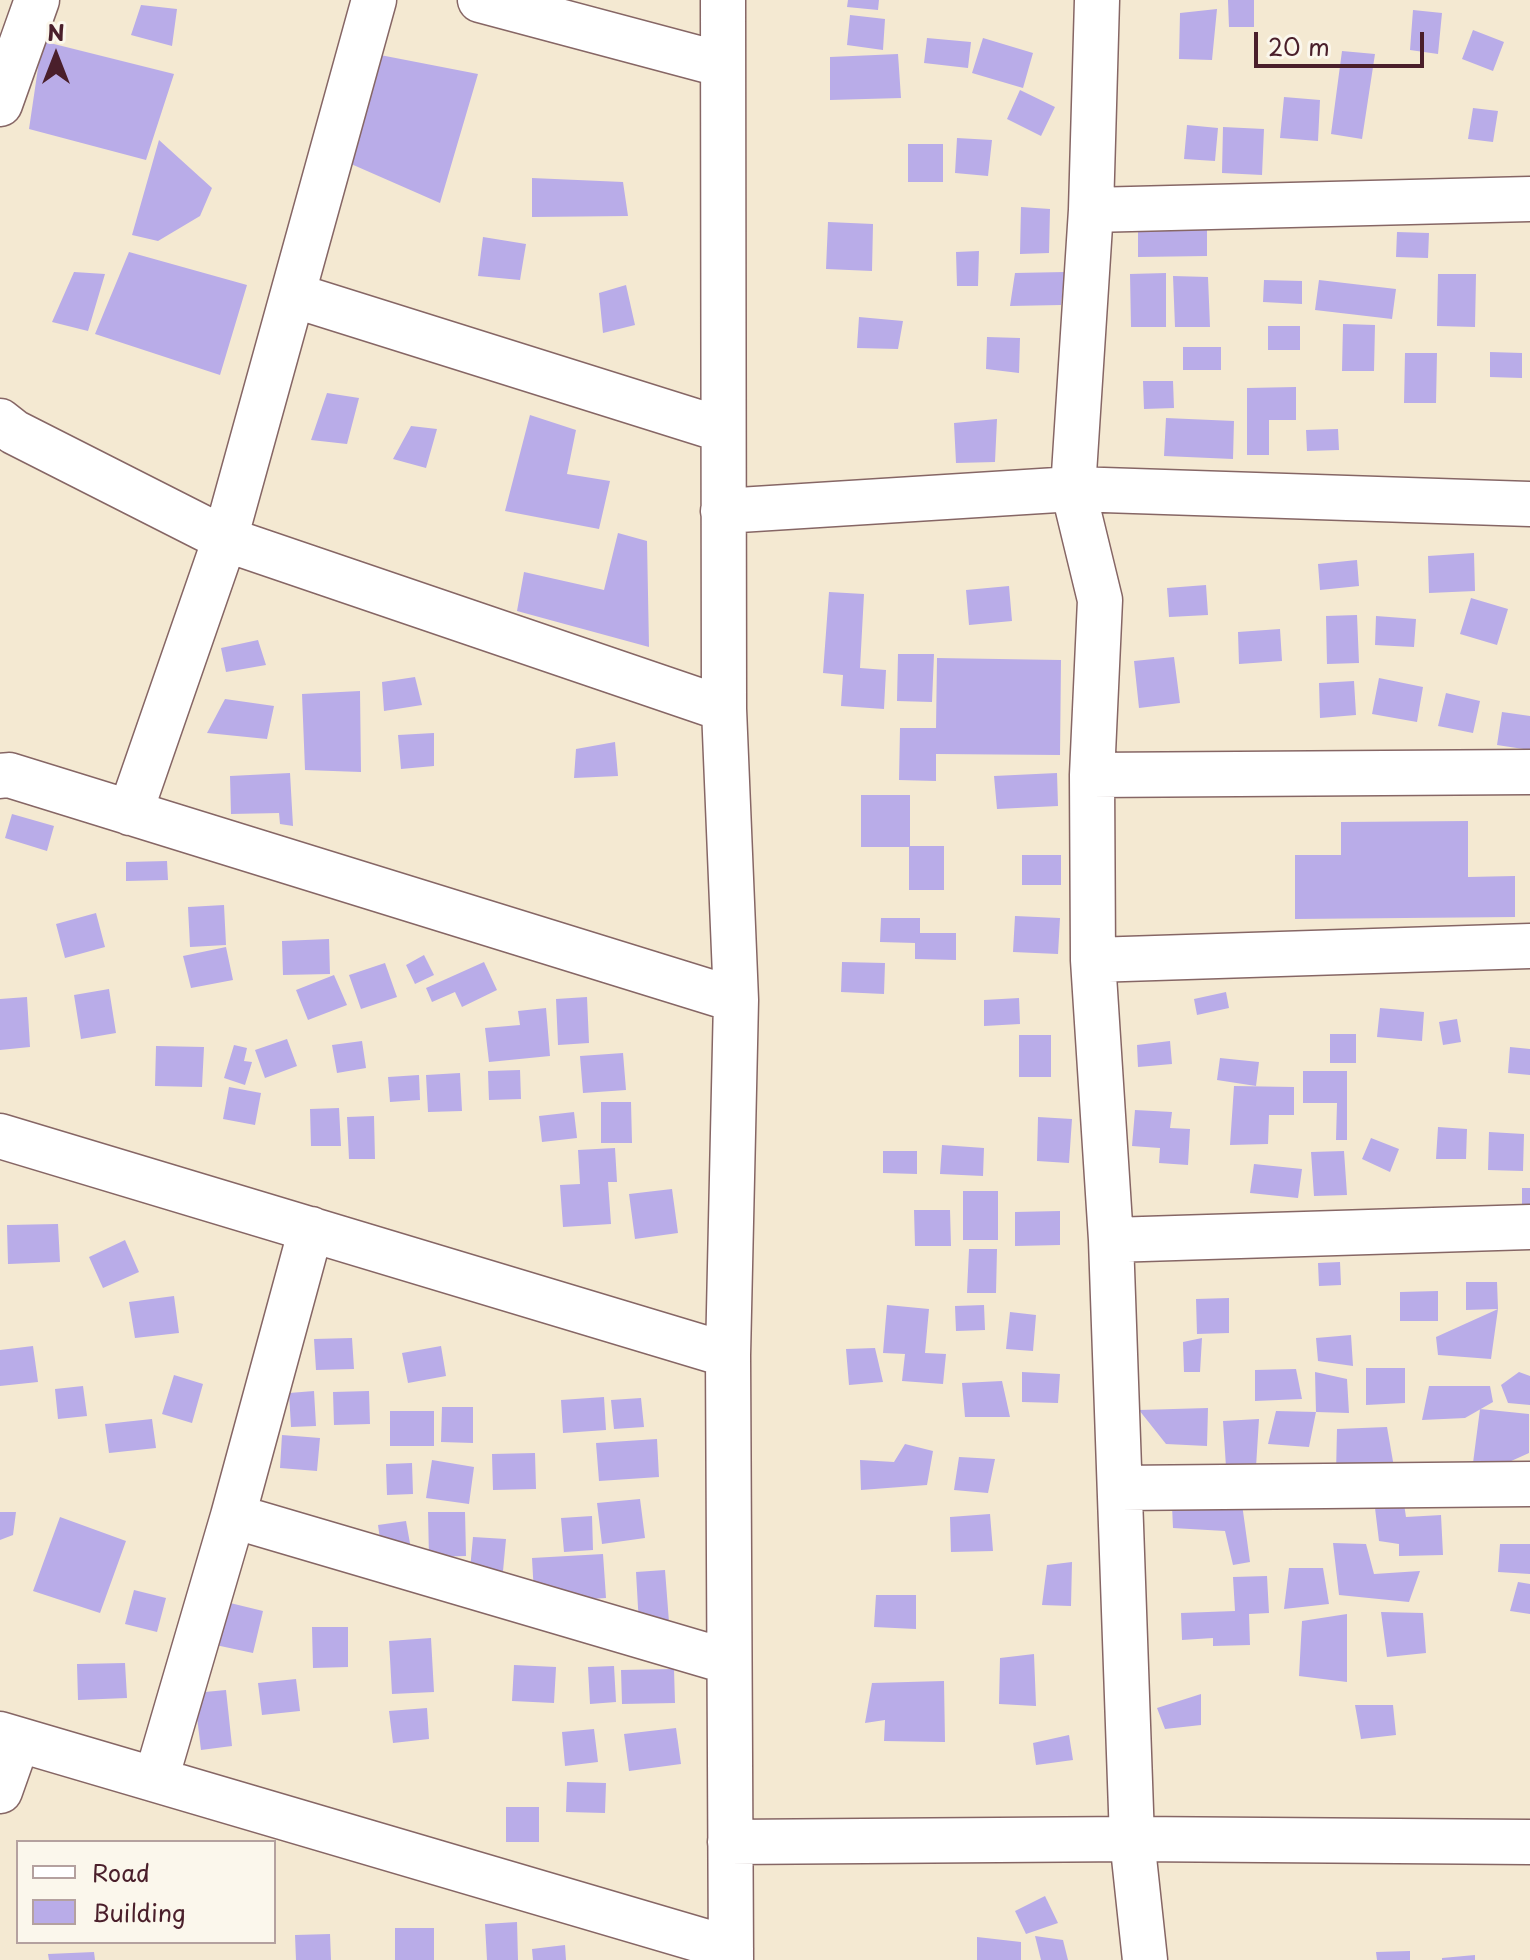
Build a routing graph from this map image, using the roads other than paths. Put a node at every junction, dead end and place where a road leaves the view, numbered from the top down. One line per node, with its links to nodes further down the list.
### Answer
1 (37, 0): 7 (street)
2 (374, 0): 10 (street)
3 (480, 0): 6 (street)
4 (723, 0): 6 (street)
5 (1097, 0): 9 (street)
6 (720, 64): 12 (street)
7 (0, 104)
8 (1530, 199): 9 (street)
9 (1091, 210): 13 (street)
10 (293, 295): 12 (street); 16 (street)
11 (0, 421): 16 (street)
12 (723, 430): 15 (street)
13 (1073, 489): 14 (street); 15 (street); 19 (street)
14 (1530, 504)
15 (723, 511): 17 (street)
16 (225, 539): 17 (street); 21 (street)
17 (724, 709): 24 (street)
18 (1530, 772): 19 (street)
19 (1092, 775): 23 (street)
20 (0, 776): 21 (street)
21 (130, 813): 24 (street)
22 (1530, 946): 23 (street)
23 (1093, 960): 28 (street)
24 (736, 1000): 29 (street)
25 (0, 1136): 27 (street)
26 (1530, 1227): 28 (street)
27 (311, 1229): 29 (street); 32 (street)
28 (1111, 1240): 31 (street)
29 (728, 1355): 33 (street)
30 (1530, 1484): 31 (street)
31 (1121, 1488): 37 (street)
32 (233, 1516): 33 (street); 35 (street)
33 (729, 1662): 38 (street)
34 (9, 1737): 35 (street); 36 (street)
35 (156, 1779): 40 (street)
36 (0, 1791)
37 (1132, 1839): 38 (street); 39 (street); 41 (street)
38 (730, 1842): 40 (street)
39 (1530, 1842)
40 (731, 1954)
41 (1145, 1960)

